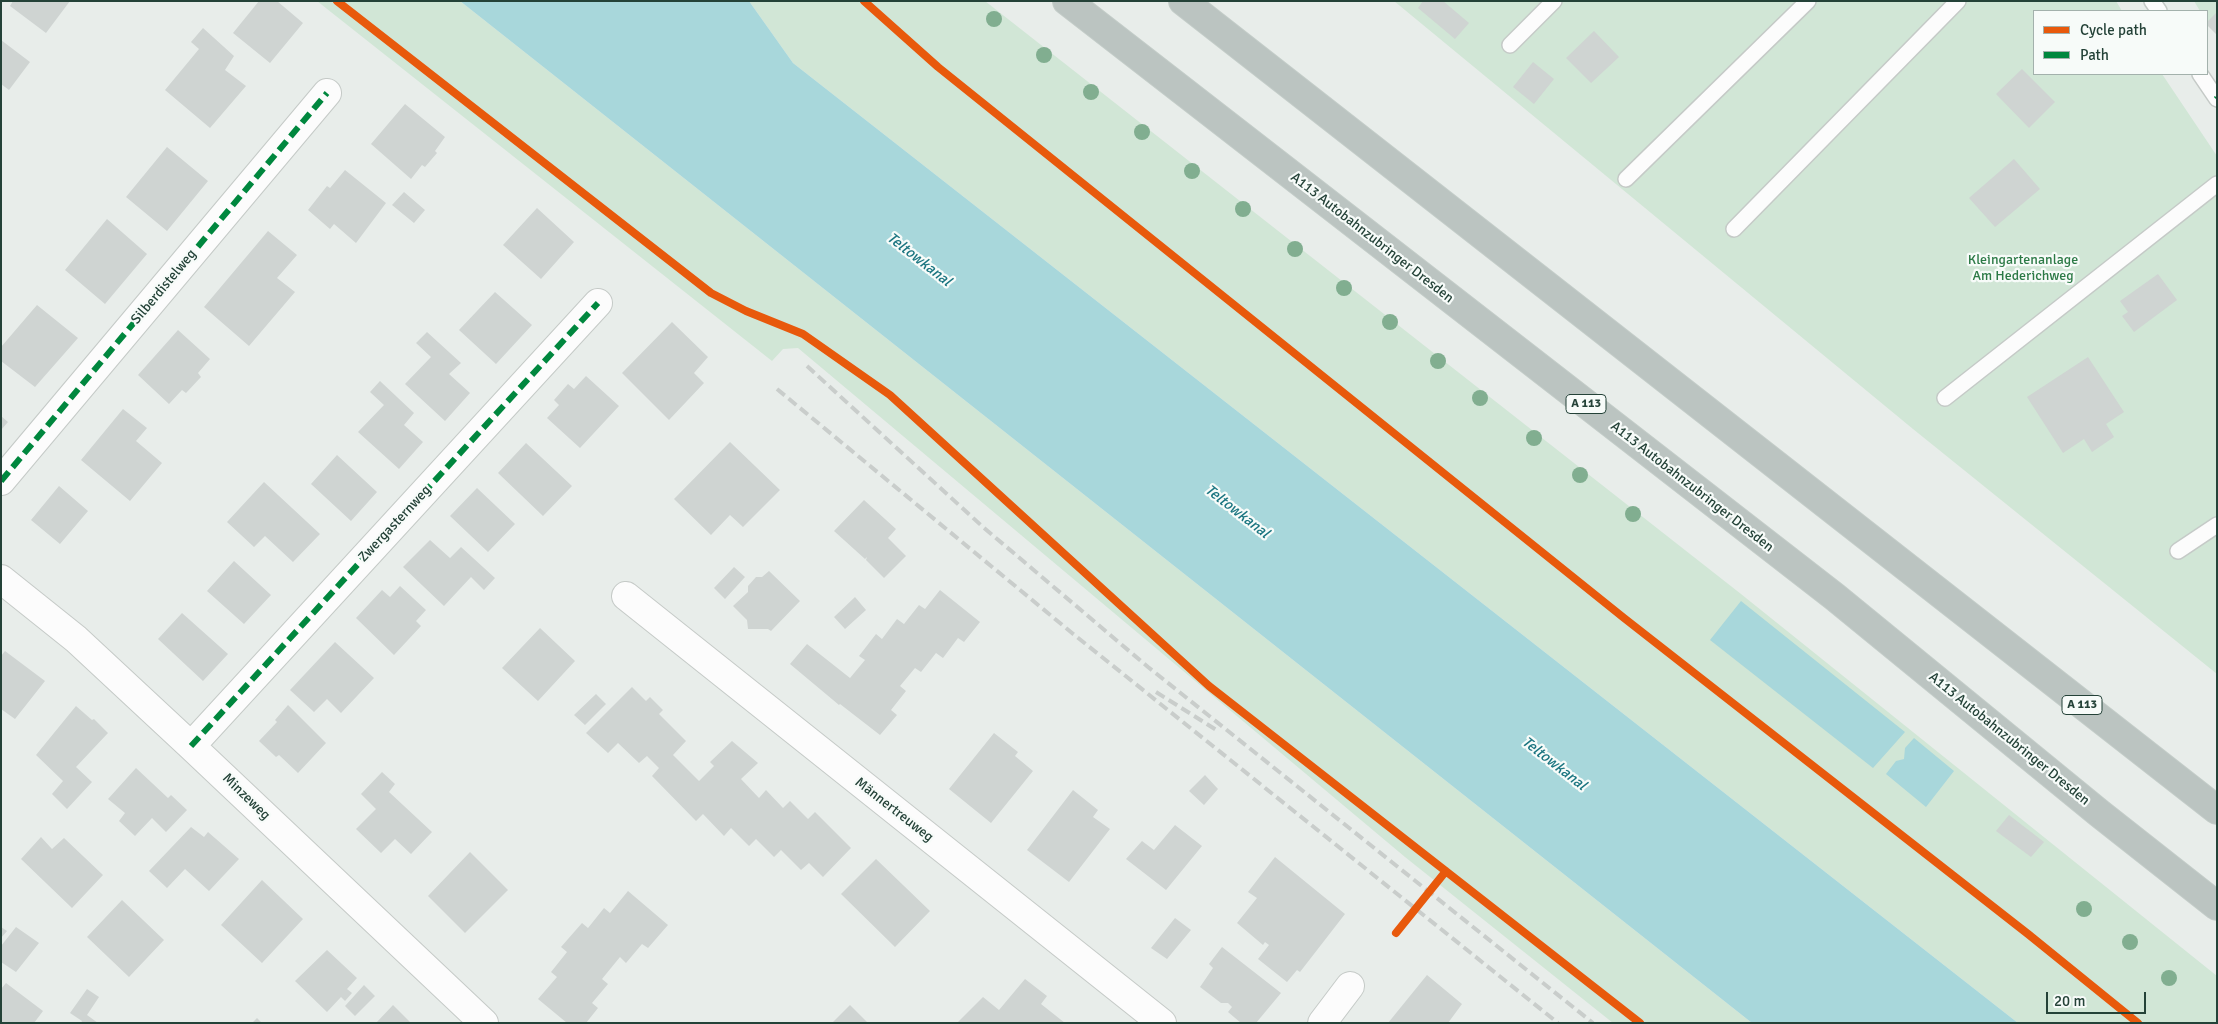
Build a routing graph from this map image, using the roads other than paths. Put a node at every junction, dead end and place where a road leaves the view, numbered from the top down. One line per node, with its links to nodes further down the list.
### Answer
1 (1067, 1): 22 (highway, A113 Autobahnzubringer Dresden / A 113)
2 (1184, 1): 21 (highway, A 113)
3 (1554, 1): 6 (lane)
4 (1808, 1): 10 (lane)
5 (1958, 1): 12 (lane)
6 (1510, 45)
7 (2201, 75): 9 (lane)
8 (327, 93): 15 (street, Silberdistelweg)
9 (2217, 99)
10 (1626, 179)
11 (2217, 184): 14 (lane)
12 (1734, 230)
13 (598, 303): 20 (street, Zwergasternweg)
14 (1945, 398)
15 (1, 481)
16 (2217, 525): 17 (lane)
17 (2178, 551)
18 (1, 579): 20 (street, Minzeweg)
19 (626, 596): 25 (street, Männertreuweg)
20 (191, 746): 24 (street, Minzeweg)
21 (2217, 810)
22 (2217, 906)
23 (1350, 986): 26 (street)
24 (484, 1023)
25 (1162, 1023)
26 (1322, 1023)

